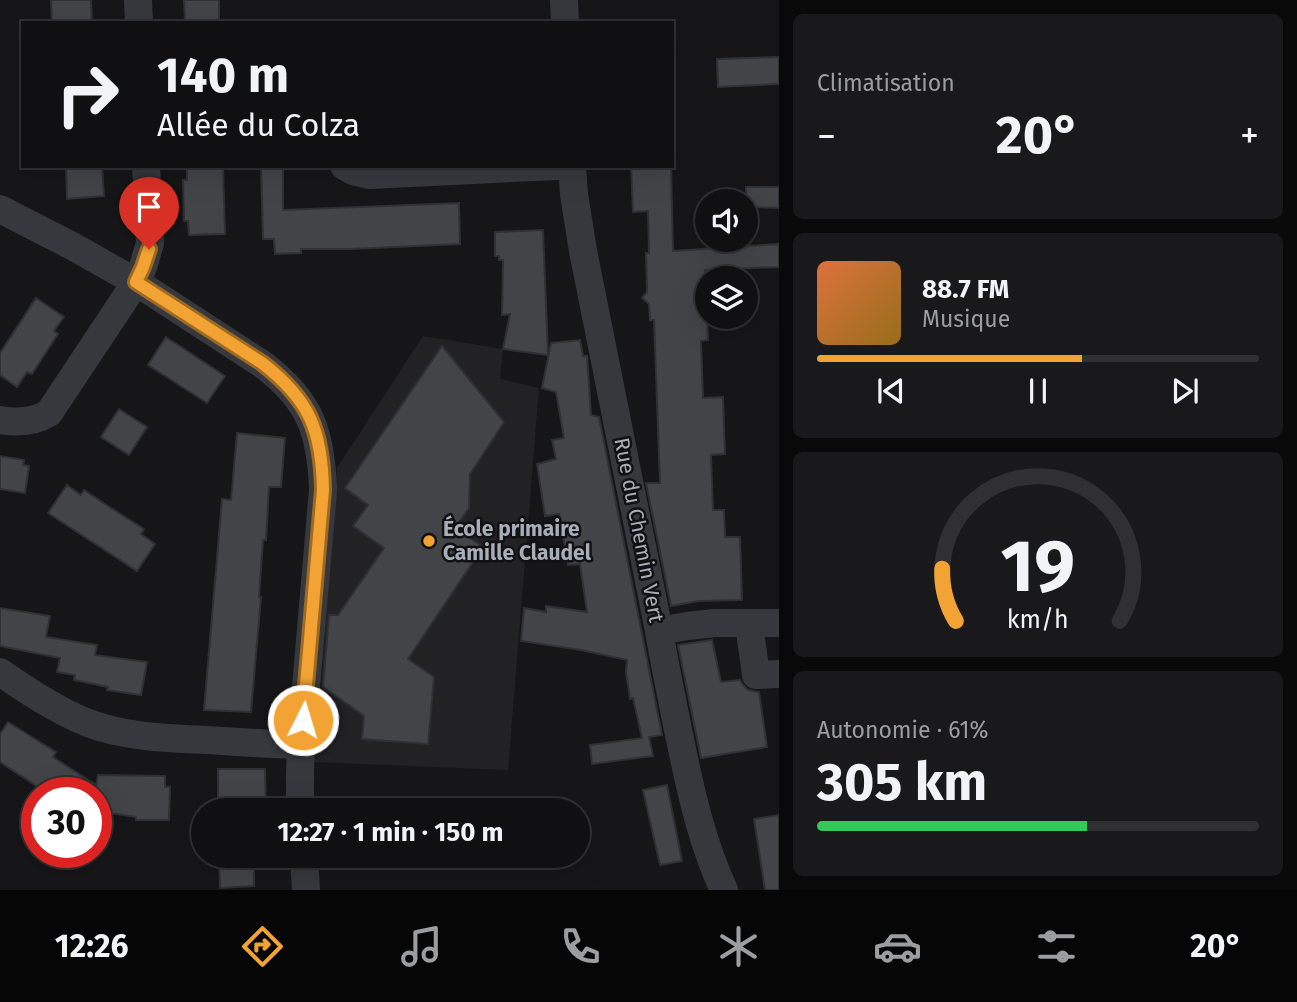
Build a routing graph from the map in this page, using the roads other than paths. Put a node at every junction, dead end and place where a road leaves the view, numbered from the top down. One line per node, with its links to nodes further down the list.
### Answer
1 (138, 0): 3 (street)
2 (564, 0): 4 (street)
3 (139, 21)
4 (565, 21)
5 (146, 168): 10 (street)
6 (348, 168): 7 (street)
7 (515, 168)
8 (572, 168): 14 (street, Rue du Chemin Vert)
9 (0, 209): 10 (street)
10 (136, 282): 11 (street); 17 (street)
11 (0, 420)
12 (779, 623): 13 (street)
13 (749, 624): 14 (street); 16 (street)
14 (659, 631): 21 (street, Rue du Chemin Vert)
15 (0, 672): 17 (street)
16 (779, 674)
17 (301, 745): 18 (street)
18 (300, 798)
19 (305, 868): 20 (street)
20 (306, 890)
21 (724, 890)

